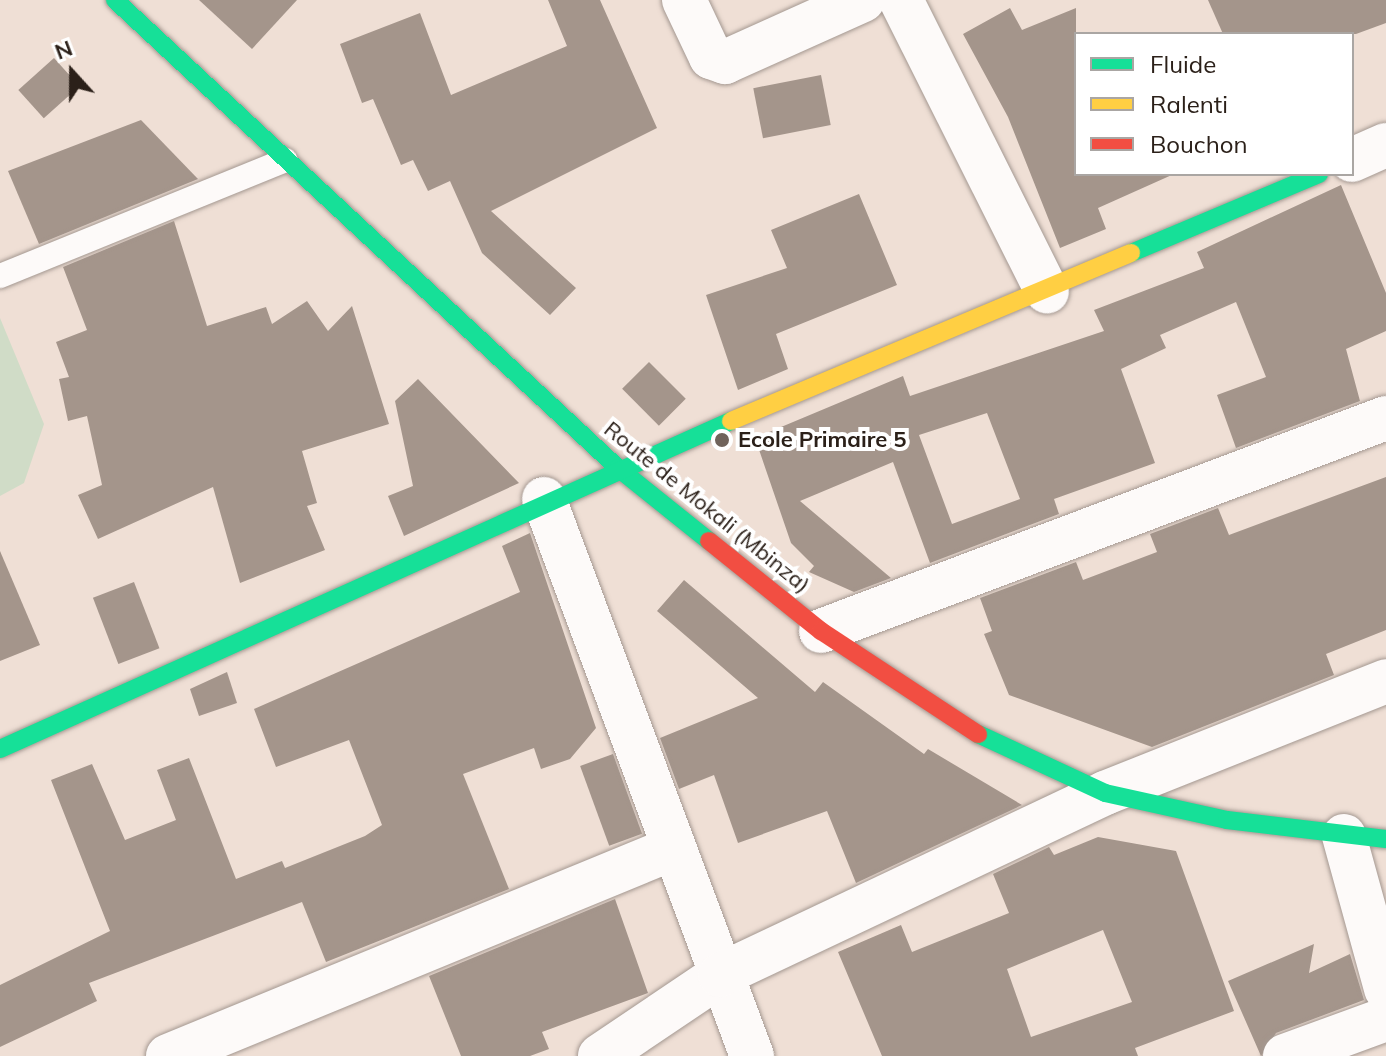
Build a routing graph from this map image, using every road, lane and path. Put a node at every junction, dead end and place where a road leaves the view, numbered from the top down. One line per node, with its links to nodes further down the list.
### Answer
1 (115, 0): 7 (street, Route de Mokali (Mbinza))
2 (684, 0): 3 (street)
3 (863, 0)
4 (901, 0): 10 (street)
5 (1386, 145): 6 (street)
6 (1354, 159)
7 (285, 160): 9 (lane); 12 (street, Route de Mokali (Mbinza))
8 (1314, 176): 10 (street)
9 (0, 276)
10 (1047, 291): 12 (street)
11 (1386, 418): 14 (street)
12 (618, 468): 13 (street); 14 (street, Route de Mokali (Mbinza))
13 (544, 499): 16 (street); 19 (street)
14 (821, 631): 17 (street, Route de Mokali (Mbinza))
15 (1386, 681): 17 (street)
16 (0, 749)
17 (1105, 793): 18 (street, Route de Mokali (Mbinza)); 20 (street)
18 (1365, 838): 21 (street)
19 (674, 848): 20 (street); 23 (street)
20 (720, 975): 24 (street); 25 (street)
21 (1386, 989)
22 (1386, 1019): 26 (street)
23 (168, 1056)
24 (600, 1056)
25 (752, 1056)
26 (1285, 1056)

